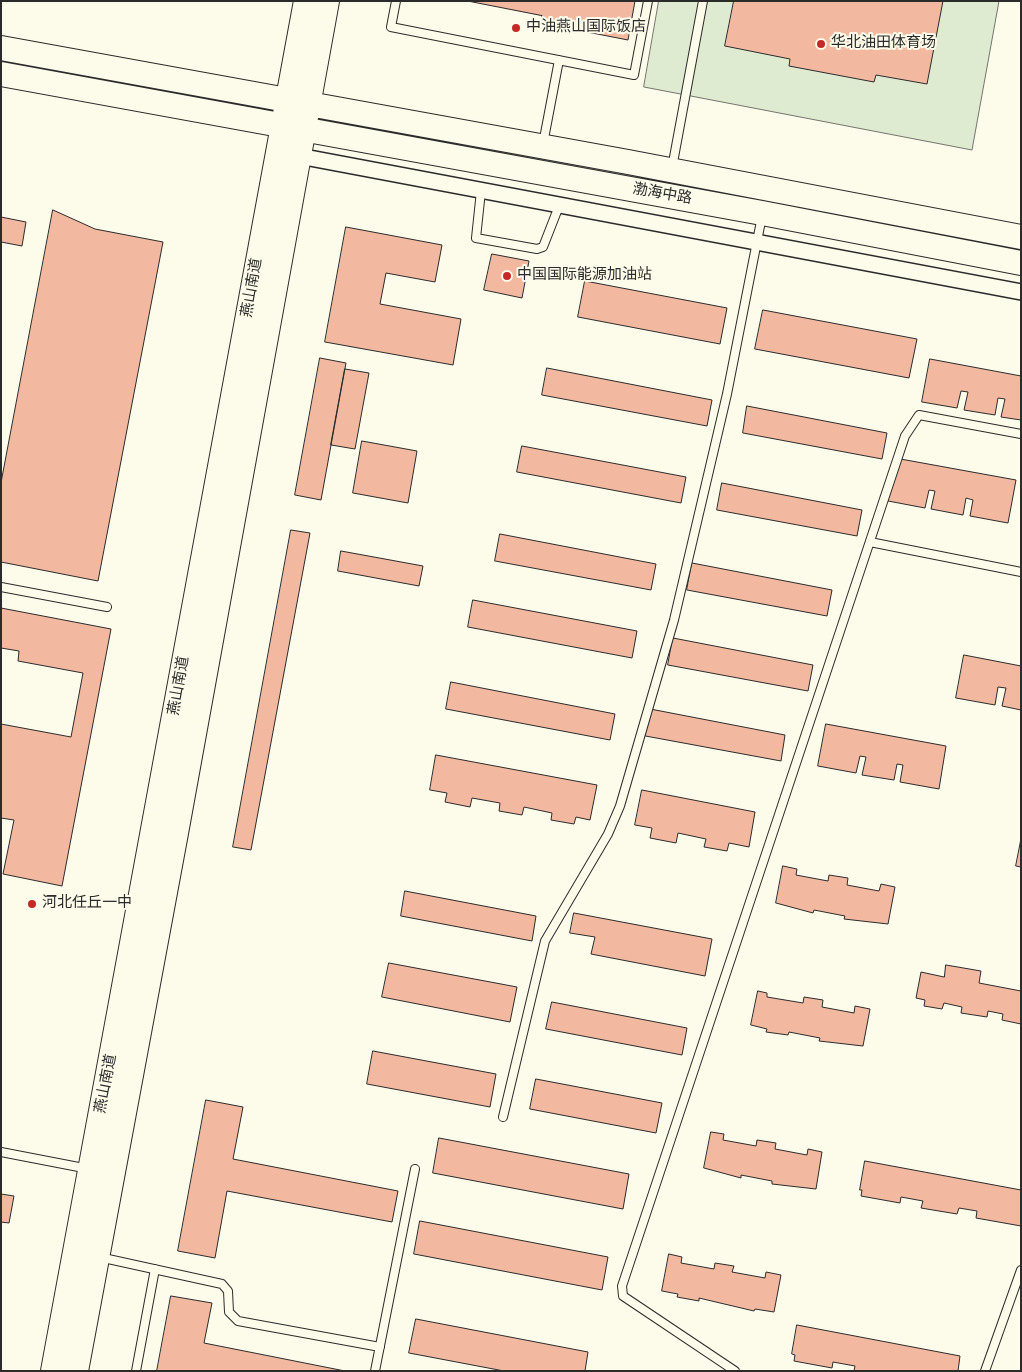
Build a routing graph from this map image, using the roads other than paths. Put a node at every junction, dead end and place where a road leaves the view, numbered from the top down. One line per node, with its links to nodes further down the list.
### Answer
1 (306, 1): 9 (main road, 燕山南道)
2 (327, 1): 9 (main road, 燕山南道)
3 (396, 1): 7 (lane)
4 (648, 1): 7 (lane)
5 (703, 1): 13 (lane)
6 (1, 48): 9 (main road, 渤海中路)
7 (559, 60): 11 (lane)
8 (1, 74): 10 (main road, 渤海中路)
9 (298, 102): 10 (main road, 燕山南道); 11 (main road, 渤海中路)
10 (294, 127): 12 (main road, 燕山南道); 16 (main road, 渤海中路); 28 (main road, 燕山南道)
11 (542, 146): 13 (main road, 渤海中路)
12 (299, 156): 14 (street); 30 (main road, 燕山南道)
13 (672, 170): 17 (main road, 渤海中路)
14 (481, 191): 15 (street); 15 (lane)
15 (559, 206): 18 (street)
16 (762, 213): 18 (lane); 19 (main road, 渤海中路)
17 (1021, 237)
18 (756, 244): 20 (street); 26 (lane)
19 (1021, 263)
20 (1021, 292)
21 (1021, 434): 22 (lane)
22 (870, 542): 23 (lane); 38 (lane)
23 (1021, 572)
24 (1, 586): 25 (lane)
25 (106, 607)
26 (503, 1117)
27 (1, 1152): 28 (lane)
28 (91, 1169): 34 (main road, 燕山南道)
29 (415, 1170): 33 (lane)
30 (97, 1256): 31 (lane); 35 (main road, 燕山南道)
31 (156, 1269): 33 (lane); 36 (lane)
32 (1021, 1270): 39 (lane)
33 (380, 1347): 37 (lane)
34 (53, 1371)
35 (76, 1371)
36 (136, 1371)
37 (375, 1371)
38 (735, 1371)
39 (985, 1371)

